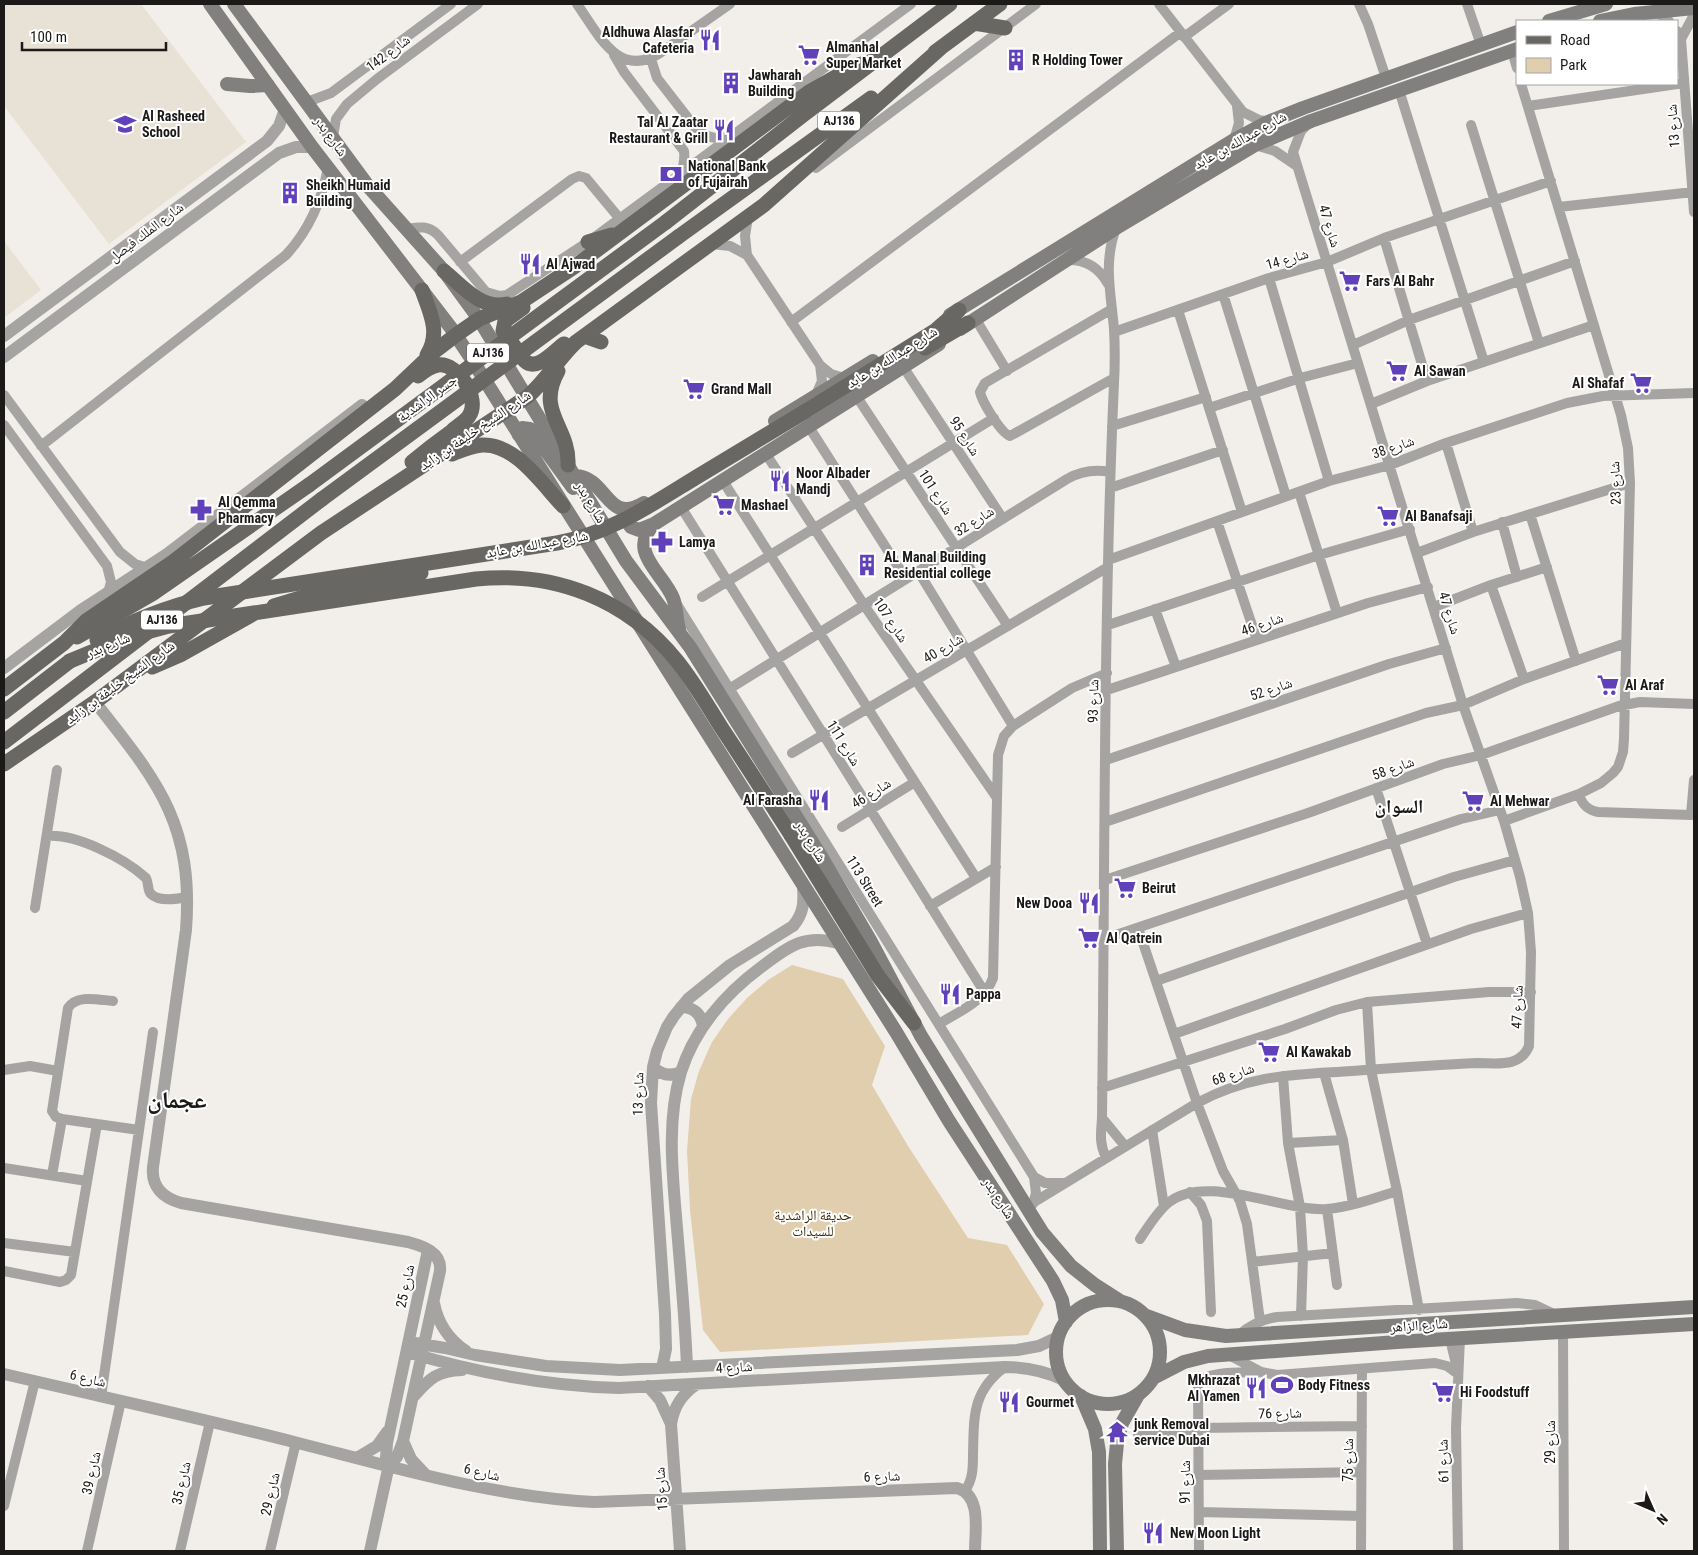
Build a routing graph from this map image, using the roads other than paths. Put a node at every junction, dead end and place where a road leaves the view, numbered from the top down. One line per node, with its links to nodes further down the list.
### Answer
1 (210, 4): 39 (main road, شارع بدر)
2 (234, 4): 43 (main road, شارع بدر)
3 (451, 4): 33 (street, شارع 142)
4 (478, 4): 35 (street, شارع 142)
5 (577, 4): 30 (street)
6 (730, 4): 31 (street)
7 (911, 4): 51 (street)
8 (950, 4): 32 (main road, AJ136)
9 (1000, 4): 22 (main road, شارع الشيخ خليفة بن زايد / AJ136)
10 (1036, 4): 23 (street)
11 (1159, 4): 25 (street)
12 (1229, 4): 25 (street)
13 (1359, 4): 34 (street)
14 (1467, 4): 27 (street)
15 (1606, 4): 19 (main road)
16 (1694, 8): 17 (main road)
17 (1656, 12): 20 (main road); 21 (street)
18 (1694, 14): 26 (street, شارع 13)
19 (1552, 20)
20 (1605, 20)
21 (1668, 20)
22 (974, 23): 23 (main road); 28 (main road, شارع الشيخ خليفة بن زايد / AJ136)
23 (1005, 28): 62 (street)
24 (1516, 32): 27 (main road, شارع عبدالله بن عابد)
25 (1183, 34): 44 (street); 98 (street)
26 (1679, 35): 36 (street, شارع 13)
27 (1482, 45): 34 (main road, شارع عبدالله بن عابد)
28 (943, 46): 62 (main road, شارع الشيخ خليفة بن زايد); 74 (main road, شارع الشيخ خليفة بن زايد / AJ136)
29 (1514, 50): 42 (main road, شارع عبدالله بن عابد)
30 (612, 52): 31 (street); 58 (street)
31 (651, 59): 51 (street)
32 (873, 61): 66 (main road); 196 (main road, جسر الراشدية / AJ136, bridge)
33 (367, 67): 35 (street); 43 (street, شارع 142)
34 (1386, 78): 48 (main road, شارع عبدالله بن عابد)
35 (377, 79): 50 (street, شارع 142)
36 (1684, 83): 38 (street); 55 (street, شارع 13)
37 (227, 84): 39 (main road)
38 (1678, 84)
39 (268, 85): 46 (main road, شارع بدر)
40 (1521, 85): 45 (street, شارع 23)
41 (1670, 85): 45 (street)
42 (1399, 90): 47 (main road, شارع عبدالله بن عابد); 70 (street)
43 (307, 102): 50 (main road, شارع بدر)
44 (1237, 105): 48 (street); 52 (street)
45 (1528, 106): 60 (street, شارع 23)
46 (284, 108): 54 (main road, شارع بدر); 59 (street, شارع الملك فيصل)
47 (1311, 121): 53 (main road, شارع عبدالله بن عابد); 56 (street, شارع 47)
48 (1268, 122): 52 (main road, شارع عبدالله بن عابد)
49 (1471, 125): 65 (street)
50 (333, 137): 72 (main road, شارع بدر)
51 (729, 137): 58 (street)
52 (1234, 140): 94 (main road, شارع عبدالله بن عابد)
53 (1255, 145): 56 (street); 73 (main road, شارع عبدالله بن عابد)
54 (312, 147): 57 (main road, شارع بدر); 64 (street, شارع الملك فيصل)
55 (1692, 149): 63 (street, شارع 13)
56 (1298, 166): 82 (street, شارع 47)
57 (328, 167): 89 (main road, شارع بدر); 137 (street)
58 (680, 174): 61 (street)
59 (213, 179): 64 (street); 102 (street, شارع الملك فيصل)
60 (1551, 181): 65 (street, شارع 14); 67 (street, شارع 23)
61 (666, 184): 66 (main road); 71 (street)
62 (785, 186): 69 (main road, شارع الشيخ خليفة بن زايد)
63 (1693, 192): 67 (street); 68 (street, شارع 13)
64 (222, 194): 107 (street, شارع الملك فيصل)
65 (1494, 200): 70 (street, شارع 14); 87 (street)
66 (659, 204): 71 (main road)
67 (1558, 207): 80 (street, شارع 23)
68 (1694, 212)
69 (748, 217): 77 (main road, شارع الشيخ خليفة بن زايد); 78 (street)
70 (1439, 220): 75 (street, شارع 14); 91 (street)
71 (620, 226): 76 (main road); 81 (street); 83 (main road)
72 (406, 228): 81 (street); 84 (main road, شارع بدر)
73 (1116, 228): 79 (main road, شارع عبدالله بن عابد); 88 (street, شارع 93)
74 (678, 237): 152 (main road, جسر الراشدية / AJ136, bridge)
75 (1384, 238): 82 (street, شارع 14); 97 (street)
76 (588, 242): 81 (street)
77 (711, 244): 78 (street); 103 (main road, شارع الشيخ خليفة بن زايد)
78 (748, 255): 98 (street)
79 (1064, 260): 88 (street); 94 (main road, شارع عبدالله بن عابد)
80 (1575, 261): 87 (street); 99 (street, شارع 23)
81 (460, 262)
82 (1327, 262): 86 (street, شارع 14); 106 (street, شارع 47)
83 (574, 267): 85 (main road); 103 (main road)
84 (444, 271): 85 (main road); 95 (main road, شارع بدر)
85 (562, 276): 95 (main road)
86 (1268, 278): 90 (street, شارع 14); 116 (street)
87 (1520, 281): 91 (street); 105 (street)
88 (1109, 285): 92 (street, شارع 93)
89 (422, 290): 96 (main road); 101 (main road, شارع بدر)
90 (1223, 294): 93 (street, شارع 14); 119 (street)
91 (1464, 301): 97 (street); 108 (street)
92 (1112, 309): 100 (street, شارع 93); 113 (street)
93 (1178, 310): 100 (street, شارع 14); 125 (street)
94 (967, 317): 112 (main road, شارع عبدالله بن عابد); 113 (street); 114 (main road, شارع عبدالله بن عابد); 130 (main road, شارع عبدالله بن عابد)
95 (479, 319): 101 (main road); 123 (main road, شارع بدر)
96 (432, 320): 110 (main road); 175 (street)
97 (1409, 320): 106 (street); 117 (street)
98 (791, 322): 111 (street)
99 (1594, 325): 105 (street); 122 (street, شارع 23)
100 (1114, 332): 115 (street, شارع 93)
101 (456, 335): 110 (main road); 129 (main road, شارع بدر)
102 (4, 336)
103 (578, 341): 104 (main road); 123 (main road, شارع الشيخ خليفة بن زايد); 142 (main road)
104 (601, 342)
105 (1539, 344): 108 (street)
106 (1353, 345): 109 (street, شارع 47)
107 (4, 357)
108 (1484, 362): 117 (street)
109 (1358, 363): 116 (street); 127 (street, شارع 47)
110 (422, 365): 118 (main road)
111 (820, 365): 114 (street); 121 (street)
112 (904, 368): 124 (main road, شارع عبدالله بن عابد); 136 (street, شارع 95)
113 (1007, 371): 131 (street)
114 (844, 378): 121 (main road, شارع عبدالله بن عابد)
115 (1114, 378): 131 (street); 133 (street, شارع 93)
116 (1300, 378): 119 (street); 146 (street)
117 (1427, 381): 127 (street)
118 (395, 389): 148 (main road); 196 (main road)
119 (1254, 393): 128 (street); 151 (street)
120 (1694, 393): 122 (street, شارع 38)
121 (816, 396): 156 (main road, شارع عبدالله بن عابد)
122 (1616, 396): 135 (street, شارع 38); 147 (street, شارع 23)
123 (527, 397): 129 (main road, شارع الشيخ خليفة بن زايد); 142 (main road, شارع بدر)
124 (857, 397): 130 (main road, شارع عبدالله بن عابد); 143 (street, شارع 101)
125 (1206, 397): 128 (street); 133 (street)
126 (5, 400): 137 (street)
127 (1371, 404): 140 (street, شارع 47)
128 (1209, 408): 138 (street)
129 (505, 413): 134 (main road, شارع بدر); 141 (main road, شارع الشيخ خليفة بن زايد)
130 (809, 418): 139 (main road, شارع عبدالله بن عابد); 153 (street); 202 (main road, شارع عبدالله بن عابد, bridge); 206 (main road, شارع عبدالله بن عابد, bridge)
131 (994, 418): 136 (street)
132 (4, 425): 168 (street)
133 (1112, 426): 144 (street, شارع 93)
134 (519, 436): 154 (main road, شارع بدر); 157 (main road)
135 (1446, 442): 140 (street, شارع 38); 166 (street)
136 (953, 443): 143 (street); 160 (street, شارع 95)
137 (41, 446): 167 (street)
138 (1223, 450): 149 (street); 158 (street)
139 (766, 454): 145 (main road, شارع عبدالله بن عابد); 164 (street, شارع 107)
140 (1390, 465): 146 (street, شارع 38); 165 (street, شارع 47)
141 (420, 466): 148 (main road, شارع الشيخ خليفة بن زايد); 154 (main road)
142 (572, 471): 156 (main road); 157 (main road, شارع بدر)
143 (906, 472): 153 (street); 169 (street, شارع 101)
144 (1110, 472): 149 (street, شارع 93); 160 (street, شارع 32)
145 (723, 481): 155 (main road, شارع عبدالله بن عابد); 171 (street)
146 (1329, 481): 150 (street, شارع 38)
147 (1630, 483): 159 (street); 197 (street, شارع 23)
148 (392, 486): 206 (main road, شارع الشيخ خليفة بن زايد)
149 (1110, 488): 174 (street, شارع 93)
150 (1299, 492): 151 (street, شارع 38); 172 (street)
151 (1286, 496): 158 (street, شارع 38)
152 (322, 499): 220 (main road, شارع الشيخ خليفة بن زايد / AJ136)
153 (857, 502): 164 (street); 179 (street)
154 (563, 506): 242 (main road, شارع بدر)
155 (681, 506): 163 (main road, شارع عبدالله بن عابد); 180 (street, شارع 111)
156 (637, 507): 163 (main road)
157 (596, 510): 173 (main road, شارع بدر)
158 (1242, 512): 161 (street, شارع 38)
159 (1530, 514): 162 (street); 176 (street)
160 (1002, 519): 169 (street, شارع 32)
161 (1217, 521): 174 (street, شارع 38); 181 (street)
162 (1502, 522): 166 (street); 178 (street)
163 (654, 524): 185 (main road)
164 (814, 528): 171 (street); 187 (street, شارع 107)
165 (1410, 528): 170 (street, شارع 47); 172 (street)
166 (1472, 532): 170 (street)
167 (110, 538): 168 (street); 175 (street)
168 (95, 548): 184 (street)
169 (956, 548): 177 (street, شارع 32); 192 (street, شارع 101)
170 (1417, 553): 183 (street, شارع 47)
171 (770, 555): 180 (street); 194 (street)
172 (1319, 555): 181 (street); 190 (street)
173 (626, 560): 185 (main road); 193 (main road, شارع بدر)
174 (1108, 563): 191 (street, شارع 93); 192 (street, شارع 40)
175 (148, 568): 184 (street)
176 (1547, 568): 178 (street); 201 (street)
177 (918, 572): 179 (street, شارع 32); 199 (street)
178 (1517, 577): 182 (street)
179 (906, 579): 187 (street, شارع 32)
180 (727, 582): 186 (street); 200 (street, شارع 111)
181 (1237, 582): 189 (street); 195 (street)
182 (1491, 585): 188 (street); 207 (street)
183 (1428, 587): 188 (street, شارع 47); 190 (street, شارع 46)
184 (108, 592): 204 (street)
185 (671, 594): 193 (main road); 209 (street, 113 Street)
186 (702, 597)
187 (864, 605): 194 (street, شارع 32); 208 (street, شارع 107)
188 (1434, 607): 198 (street, شارع 47)
189 (1155, 609): 191 (street); 203 (street)
190 (1337, 613): 195 (street, شارع 46)
191 (1108, 625): 205 (street, شارع 93)
192 (1008, 626): 199 (street, شارع 40)
193 (679, 632): 258 (main road, شارع بدر)
194 (820, 632): 200 (street, شارع 32); 216 (street)
195 (1257, 640): 203 (street, شارع 46)
196 (64, 643): 210 (main road, AJ136)
197 (1626, 643): 201 (street); 214 (street, شارع 23)
198 (1446, 648): 213 (street, شارع 47); 223 (street, شارع 52)
199 (966, 650): 208 (street, شارع 40); 218 (street)
200 (776, 660): 209 (street, شارع 32); 219 (street, شارع 111)
201 (1576, 660): 207 (street)
202 (70, 661): 217 (main road, شارع بدر); 258 (main road, شارع بدر, bridge)
203 (1176, 667): 211 (street, شارع 46)
204 (4, 668)
205 (1107, 673): 211 (street, شارع 93); 218 (street)
206 (134, 674): 212 (main road, شارع الشيخ خليفة بن زايد)
207 (1524, 679): 213 (street)
208 (916, 680): 216 (street, شارع 40); 230 (street, شارع 107)
209 (730, 689): 259 (street, 113 Street)
210 (4, 690)
211 (1107, 690): 223 (street, شارع 93)
212 (95, 702): 224 (main road, شارع الشيخ خليفة بن زايد); 244 (street)
213 (1464, 704): 222 (street, شارع 47); 234 (street)
214 (1625, 704): 215 (street, شارع 58); 222 (street, شارع 58); 229 (street, شارع 23)
215 (1694, 704)
216 (868, 708): 219 (street, شارع 40); 227 (street)
217 (4, 712)
218 (1013, 726): 230 (street)
219 (823, 735): 221 (street, شارع 40); 231 (street, شارع 111)
220 (4, 742)
221 (792, 753)
222 (1481, 755): 228 (street, شارع 58); 232 (street, شارع 47)
223 (1106, 760): 234 (street, شارع 93)
224 (4, 764)
225 (57, 770): 236 (street)
226 (1694, 780): 229 (street)
227 (915, 782): 231 (street, شارع 46); 240 (street)
228 (1376, 788): 237 (street); 241 (street, شارع 58)
229 (1579, 794): 233 (street, شارع 23)
230 (997, 798): 239 (street)
231 (870, 810): 235 (street, شارع 46); 245 (street, شارع 111)
232 (1500, 810): 233 (street, شارع 47); 237 (street)
233 (1504, 821): 238 (street, شارع 47)
234 (1105, 822): 241 (street, شارع 93)
235 (842, 827)
236 (46, 836): 244 (street); 246 (street)
237 (1394, 842): 243 (street); 248 (street)
238 (1515, 860): 243 (street); 247 (street, شارع 47)
239 (996, 867): 240 (street); 254 (street)
240 (976, 878): 245 (street)
241 (1105, 880): 249 (street, شارع 93)
242 (803, 887): 250 (main road, شارع بدر); 257 (street, شارع 13)
243 (1410, 892): 251 (street); 252 (street)
244 (188, 897): 298 (street)
245 (930, 906): 254 (street, شارع 111)
246 (35, 908)
247 (1528, 913): 251 (street); 253 (street, شارع 47)
248 (1138, 928): 249 (street); 252 (street)
249 (1104, 940): 272 (street, شارع 93)
250 (838, 943): 260 (street); 315 (main road, شارع بدر)
251 (1427, 944): 262 (street)
252 (1156, 982): 262 (street)
253 (1531, 992): 256 (street); 264 (street, شارع 47)
254 (985, 993): 259 (street)
255 (113, 1001): 268 (street)
256 (1367, 1002): 263 (street); 267 (street)
257 (680, 1007): 260 (street); 265 (street, شارع 13)
258 (914, 1023): 292 (main road, شارع بدر)
259 (939, 1024): 285 (street, 113 Street)
260 (704, 1026): 269 (street)
261 (152, 1032): 277 (street)
262 (1174, 1034): 263 (street)
263 (1183, 1062): 272 (street); 273 (street)
264 (1509, 1063): 267 (street, شارع 68)
265 (653, 1067): 269 (street); 330 (street, شارع 13)
266 (4, 1070): 268 (street)
267 (1371, 1070): 270 (street, شارع 68); 288 (street)
268 (58, 1071): 275 (street)
269 (681, 1072): 328 (street)
270 (1324, 1073): 271 (street, شارع 68); 279 (street)
271 (1283, 1076): 273 (street, شارع 68); 280 (street)
272 (1102, 1088): 274 (street, شارع 93)
273 (1197, 1103): 278 (street, شارع 68); 290 (street)
274 (1102, 1118): 281 (street); 282 (street, شارع 93)
275 (62, 1120): 276 (street); 284 (street)
276 (97, 1124): 277 (street); 286 (street)
277 (139, 1130): 343 (street)
278 (1152, 1130): 281 (street, شارع 68); 293 (street)
279 (1343, 1140): 280 (street); 291 (street)
280 (1288, 1143): 294 (street)
281 (1125, 1146): 282 (street, شارع 68)
282 (1106, 1157): 287 (street, شارع 68)
283 (4, 1168): 284 (street)
284 (52, 1175): 286 (street)
285 (1034, 1176): 287 (street); 292 (street)
286 (87, 1181): 299 (street)
287 (1066, 1183): 292 (street, شارع 68)
288 (1397, 1191): 291 (street); 308 (street)
289 (1190, 1192): 290 (street); 293 (street); 310 (street)
290 (1236, 1193): 294 (street); 302 (street)
291 (1353, 1204): 295 (street)
292 (1029, 1205): 306 (main road, شارع بدر)
293 (1164, 1206): 296 (street)
294 (1300, 1207): 295 (street); 301 (street)
295 (1326, 1209): 300 (street)
296 (1140, 1239)
297 (4, 1243): 299 (street)
298 (428, 1250): 305 (street, شارع 25); 324 (street, شارع 25)
299 (76, 1252): 303 (street)
300 (1333, 1252): 301 (street); 304 (street)
301 (1303, 1256): 302 (street); 312 (street)
302 (1252, 1262): 314 (street)
303 (4, 1271)
304 (1337, 1286)
305 (433, 1301): 325 (street, شارع 25); 327 (street)
306 (1120, 1301): 311 (main road); 315 (main road)
307 (1694, 1307): 309 (main road, شارع الزاهر)
308 (1419, 1310): 312 (street); 313 (street)
309 (1626, 1311): 313 (main road, شارع الزاهر); 318 (main road)
310 (1211, 1312)
311 (1147, 1316): 320 (main road, شارع الزاهر); 336 (main road)
312 (1301, 1316): 314 (street)
313 (1557, 1316): 317 (main road, شارع الزاهر)
314 (1260, 1321): 320 (street)
315 (1066, 1322): 321 (main road)
316 (1694, 1324): 318 (main road, شارع الزاهر)
317 (1396, 1326): 320 (main road, شارع الزاهر); 323 (main road)
318 (1608, 1329): 319 (main road, شارع الزاهر)
319 (1563, 1332): 322 (main road, شارع الزاهر); 375 (street, شارع 29)
320 (1239, 1336)
321 (1058, 1337): 328 (street, شارع 4); 337 (main road)
322 (1455, 1338): 323 (main road, شارع الزاهر); 334 (street, شارع 61)
323 (1374, 1344): 326 (main road, شارع الزاهر)
324 (408, 1347): 325 (street, شارع 4); 349 (street, شارع 25)
325 (422, 1350): 327 (street, شارع 4); 332 (street, شارع 4); 344 (street, شارع 25)
326 (1229, 1354): 333 (street); 336 (main road, شارع الزاهر)
327 (475, 1355): 330 (street, شارع 4)
328 (687, 1367): 330 (street, شارع 4)
329 (1005, 1367): 337 (street, شارع 4); 339 (street, شارع 4); 359 (street)
330 (662, 1368)
331 (1362, 1369): 333 (street); 334 (street); 348 (street, شارع 75)
332 (469, 1370): 340 (street, شارع 4); 344 (street)
333 (1261, 1372): 350 (street, شارع 91)
334 (1458, 1372): 374 (street, شارع 61)
335 (4, 1374): 338 (street, شارع 6)
336 (1153, 1378): 341 (main road)
337 (1064, 1380): 342 (main road)
338 (35, 1381): 343 (street, شارع 6); 361 (street)
339 (697, 1384): 340 (street, شارع 4); 347 (street, شارع 15)
340 (648, 1386): 347 (street, شارع 15)
341 (1138, 1394): 342 (main road); 371 (main road)
342 (1081, 1396): 370 (main road)
343 (101, 1397): 345 (street, شارع 6)
344 (412, 1398): 352 (street, شارع 25)
345 (121, 1401): 346 (street, شارع 6); 364 (street, شارع 39)
346 (210, 1422): 353 (street, شارع 6); 365 (street, شارع 35)
347 (671, 1424): 360 (street, شارع 15)
348 (1362, 1426): 350 (street, شارع 76); 356 (street, شارع 75)
349 (390, 1427): 354 (street); 355 (street, شارع 25)
350 (1198, 1431): 351 (street, شارع 76); 358 (street, شارع 91)
351 (1138, 1434)
352 (403, 1441): 355 (street, شارع 25); 357 (street)
353 (296, 1442): 354 (street, شارع 6); 366 (street, شارع 29)
354 (357, 1458): 355 (street, شارع 6)
355 (389, 1466): 357 (street, شارع 6); 367 (street, شارع 25)
356 (1361, 1472): 358 (street); 363 (street, شارع 75)
357 (425, 1474): 360 (street, شارع 6)
358 (1198, 1475): 362 (street, شارع 91)
359 (965, 1491): 360 (street, شارع 6); 369 (street)
360 (677, 1499): 368 (street, شارع 15)
361 (4, 1500)
362 (1199, 1512): 363 (street); 372 (street, شارع 91)
363 (1361, 1516): 373 (street, شارع 75)
364 (87, 1551)
365 (180, 1551)
366 (270, 1551)
367 (370, 1551)
368 (680, 1551)
369 (976, 1551)
370 (1100, 1551)
371 (1117, 1551)
372 (1199, 1551)
373 (1361, 1551)
374 (1458, 1551)
375 (1564, 1551)

